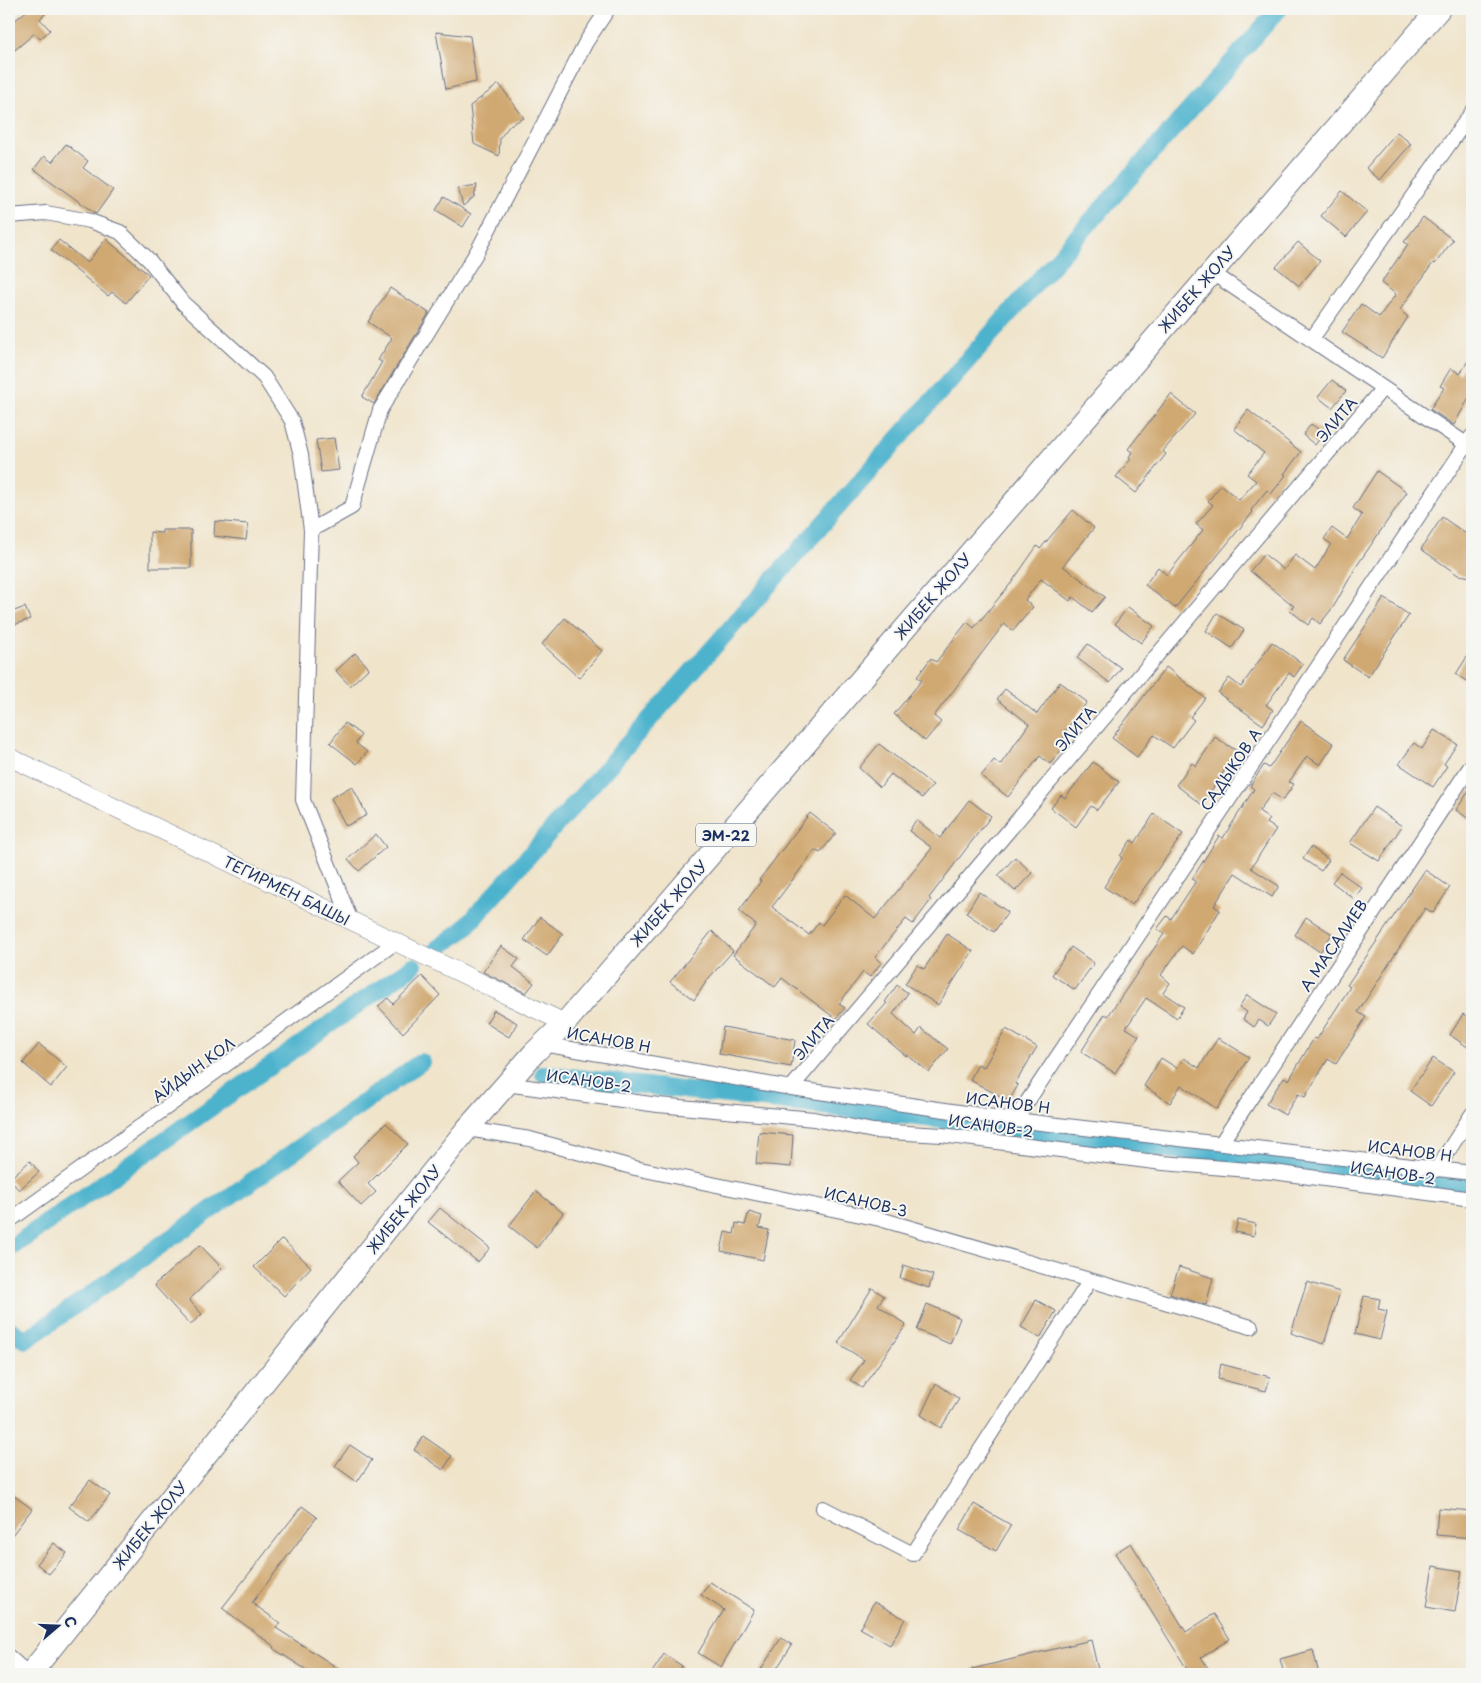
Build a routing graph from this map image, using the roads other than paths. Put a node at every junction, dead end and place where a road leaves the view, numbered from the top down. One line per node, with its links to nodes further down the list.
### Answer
1 (608, 9): 9 (street)
2 (1439, 9): 5 (main road, ЖИБЕК ЖОЛУ / ЭМ-22)
3 (1472, 112): 6 (street)
4 (9, 216): 9 (street)
5 (1211, 272): 6 (street); 14 (main road, ЖИБЕК ЖОЛУ / ЭМ-22)
6 (1311, 340): 7 (street)
7 (1384, 388): 8 (street); 17 (street, ЭЛИТА)
8 (1470, 443): 19 (street, САДЫКОВ А)
9 (311, 530): 12 (street)
10 (9, 757): 12 (street, ТЕГИРМЕН БАШЫ)
11 (1472, 764): 21 (street, А МАСАЛИЕВ)
12 (351, 921): 13 (street, ТЕГИРМЕН БАШЫ)
13 (396, 942): 14 (street, ТЕГИРМЕН БАШЫ); 25 (street, АЙДЫН КОЛ)
14 (565, 1023): 15 (main road, ЖИБЕК ЖОЛУ / ЭМ-22)
15 (543, 1044): 16 (main road, ЖИБЕК ЖОЛУ / ЭМ-22); 17 (street, ИСАНОВ Н)
16 (506, 1084): 20 (main road, ЖИБЕК ЖОЛУ / ЭМ-22); 24 (street, ИСАНОВ-2)
17 (791, 1088): 19 (street, ИСАНОВ Н)
18 (1472, 1114): 22 (street)
19 (1015, 1120): 21 (street, ИСАНОВ Н)
20 (467, 1129): 26 (street, ИСАНОВ-3); 30 (main road, ЖИБЕК ЖОЛУ / ЭМ-22)
21 (1221, 1143): 22 (street, ИСАНОВ Н)
22 (1436, 1170): 23 (street, ИСАНОВ Н)
23 (1472, 1173)
24 (1472, 1200)
25 (9, 1221)
26 (1089, 1282): 27 (street, ИСАНОВ-3); 28 (street)
27 (1252, 1327)
28 (823, 1508)
29 (9, 1657): 30 (street)
30 (29, 1674)

